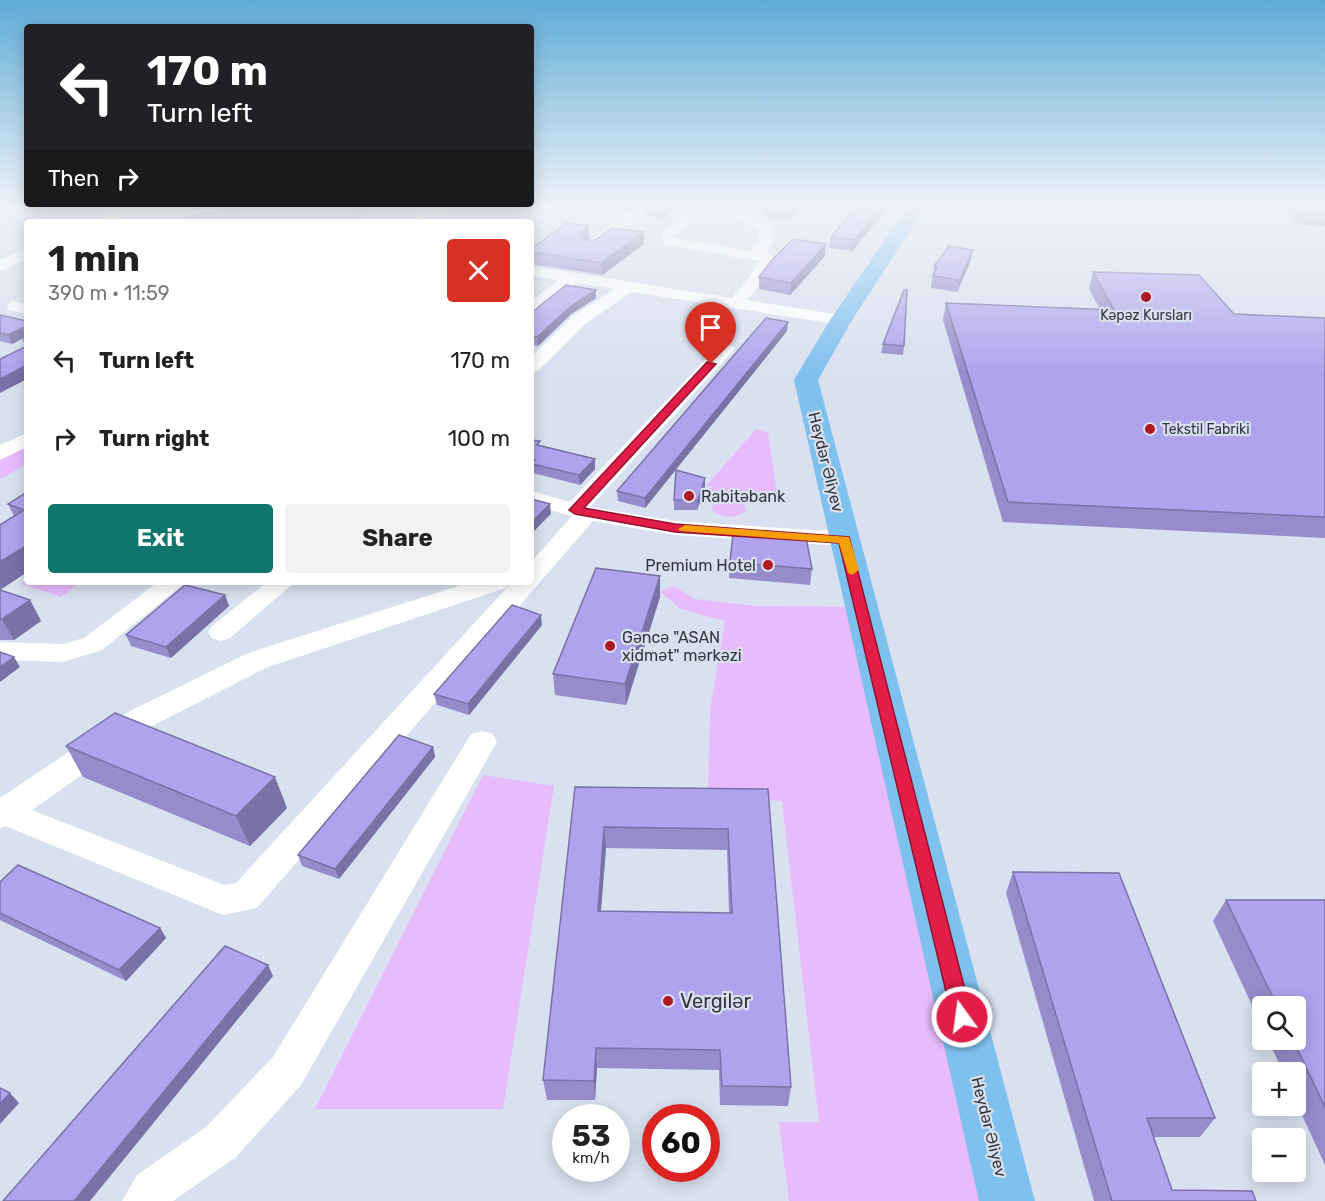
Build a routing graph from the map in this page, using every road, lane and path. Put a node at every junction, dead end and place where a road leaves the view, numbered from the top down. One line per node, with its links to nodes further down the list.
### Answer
1 (766, 261): 6 (street)
2 (882, 261): 8 (main road, Heydər Əliyev)
3 (534, 272): 4 (street)
4 (572, 278): 5 (street); 7 (street)
5 (627, 286): 6 (street); 10 (street)
6 (736, 303): 8 (street)
7 (534, 307)
8 (841, 320): 15 (main road, Heydər Əliyev)
9 (726, 348): 14 (street)
10 (534, 364)
11 (24, 441): 12 (street)
12 (0, 454)
13 (534, 499): 14 (street)
14 (581, 512): 15 (street); 16 (street)
15 (845, 539): 26 (main road, Heydər Əliyev)
16 (535, 567)
17 (170, 585): 22 (street)
18 (279, 585): 21 (street)
19 (488, 585): 24 (street)
20 (519, 585): 24 (street)
21 (221, 632)
22 (0, 651)
23 (482, 742): 25 (street)
24 (2, 813)
25 (144, 1201)
26 (1007, 1201)

